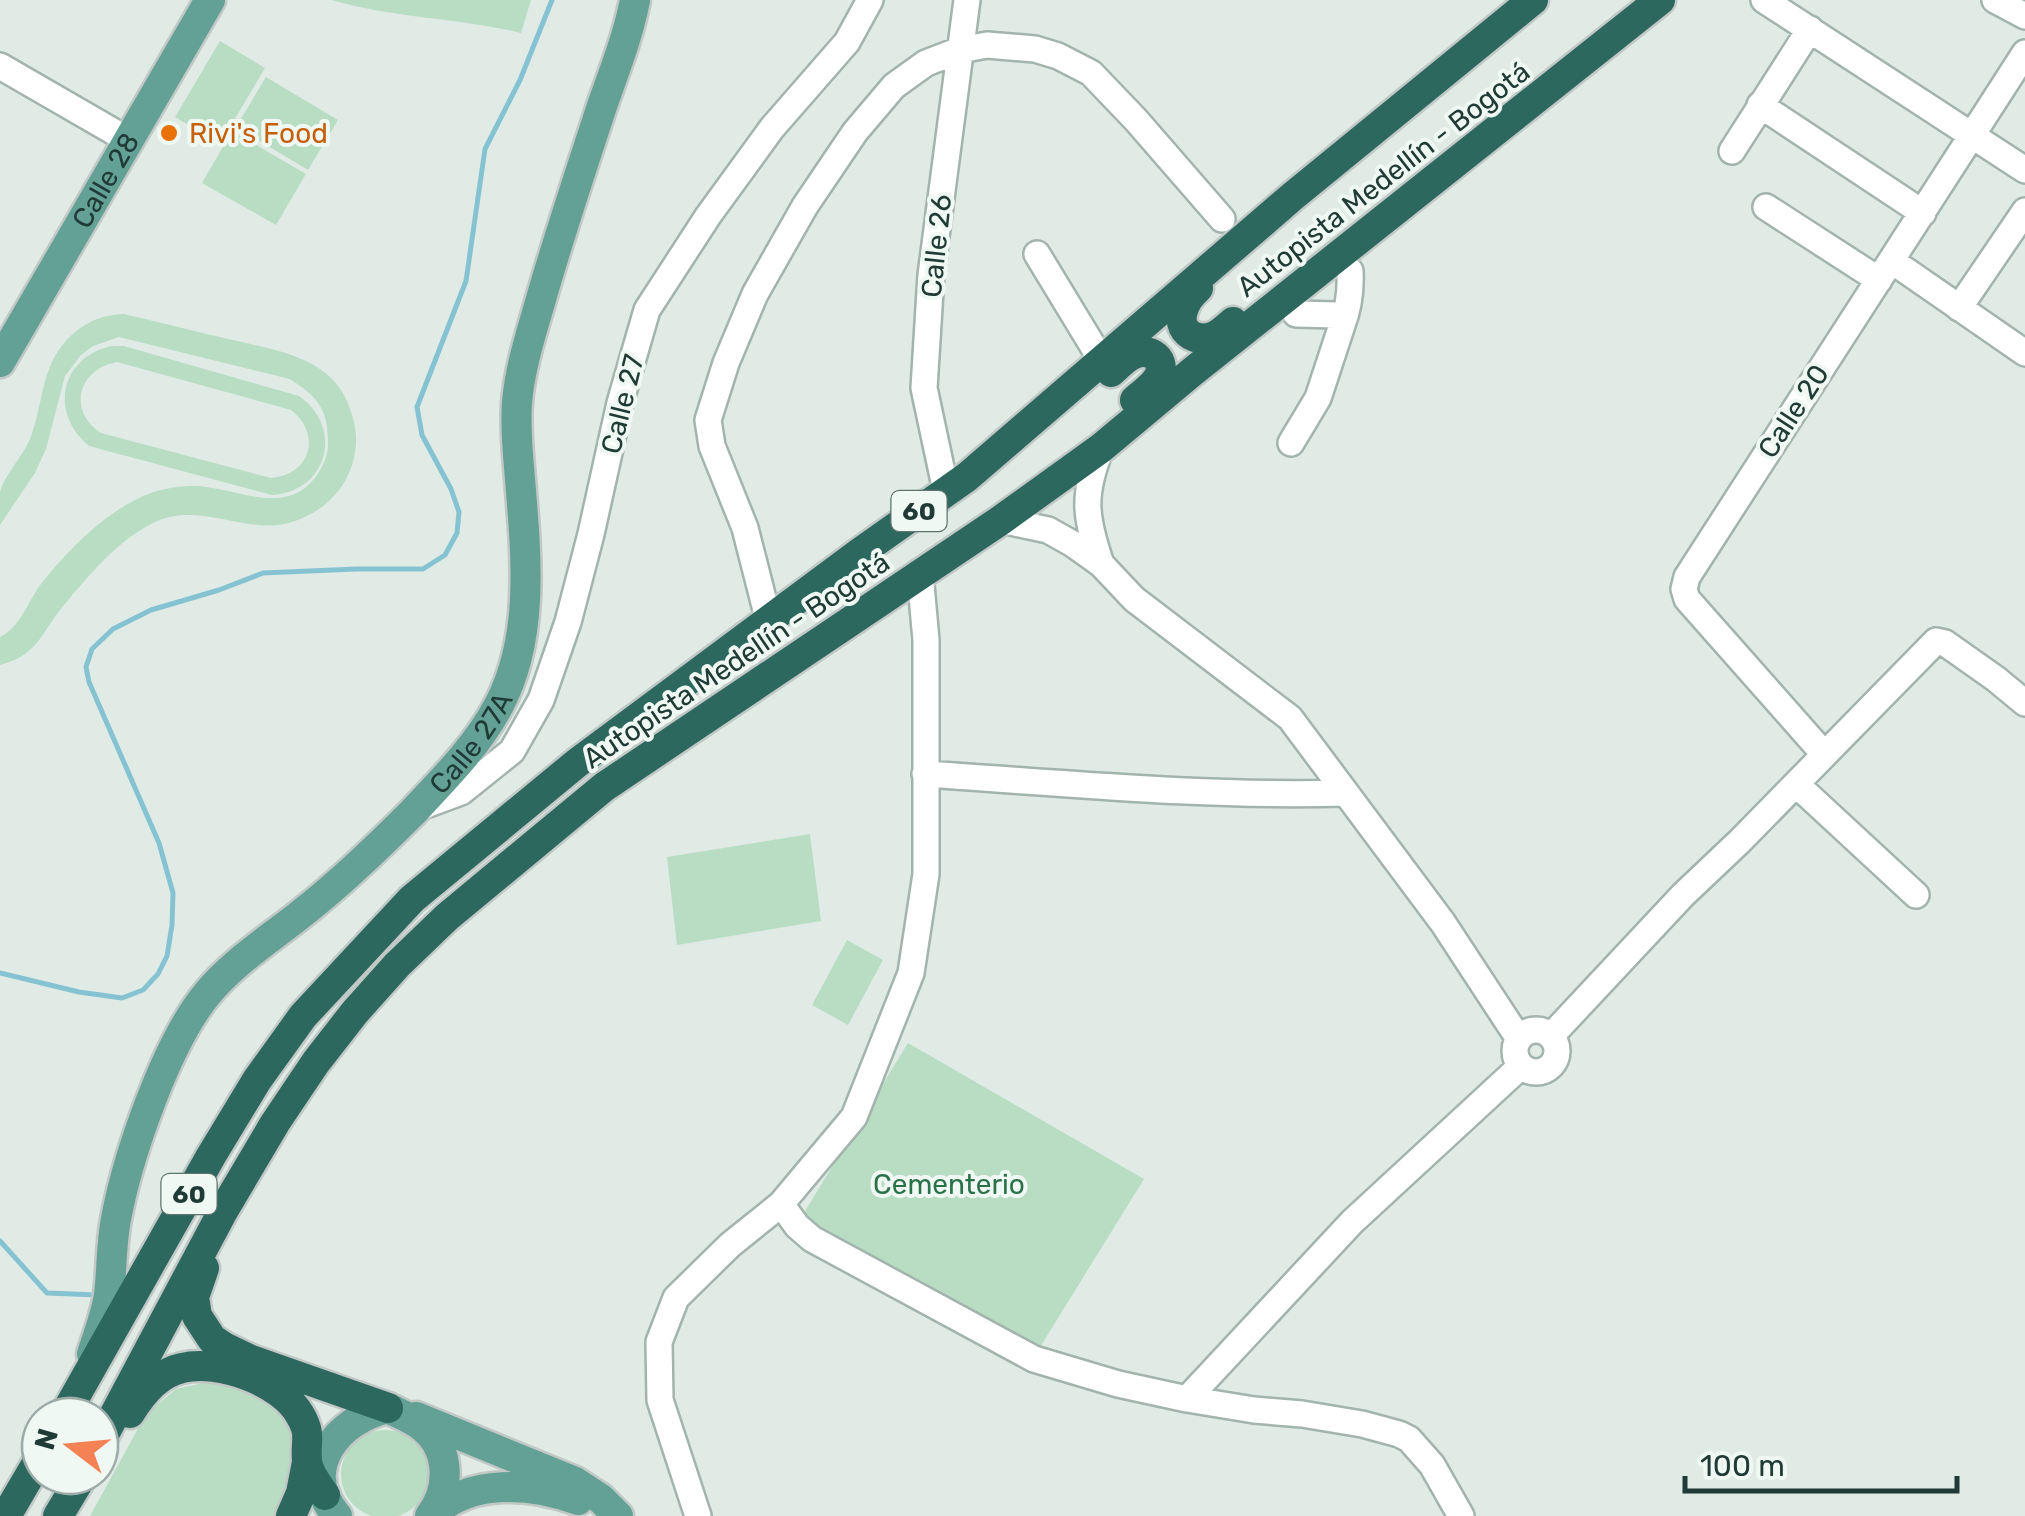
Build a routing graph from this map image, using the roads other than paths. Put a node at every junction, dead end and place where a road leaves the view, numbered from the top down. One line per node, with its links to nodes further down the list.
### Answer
1 (210, 0): 16 (main road, Calle 28)
2 (635, 0): 46 (main road, Calle 27A)
3 (870, 0): 46 (street, Calle 27)
4 (967, 0): 11 (street, Calle 26)
5 (1532, 0): 20 (highway, Autopista Medellín - Bogotá / 60)
6 (1660, 0): 19 (highway, Autopista Medellín - Bogotá / 60)
7 (1764, 0): 10 (street)
8 (1995, 0): 9 (street)
9 (2025, 16)
10 (1810, 29): 14 (street); 15 (street)
11 (960, 50): 24 (street); 36 (street, Calle 26); 40 (street)
12 (2025, 53): 15 (street, Calle 20)
13 (0, 66): 16 (street)
14 (1760, 105): 17 (street); 23 (street)
15 (1972, 135): 18 (street); 23 (street, Calle 20)
16 (128, 140): 33 (main road, Calle 28)
17 (1732, 152)
18 (2025, 170)
19 (1432, 182): 20 (highway); 35 (highway, Autopista Medellín - Bogotá / 60)
20 (1294, 196): 32 (highway, Autopista Medellín - Bogotá / 60)
21 (1766, 207): 27 (street)
22 (2025, 211): 28 (street)
23 (1923, 213): 27 (street, Calle 20)
24 (1222, 219)
25 (1037, 254): 32 (street)
26 (1350, 271): 30 (street)
27 (1885, 271): 28 (street); 42 (street, Calle 20)
28 (1959, 308): 31 (street)
29 (1296, 314): 30 (street)
30 (1342, 325): 34 (street)
31 (2025, 354)
32 (1102, 361): 36 (highway, Autopista Medellín - Bogotá / 60)
33 (0, 362)
34 (1292, 443)
35 (1100, 448): 37 (highway, Autopista Medellín - Bogotá / 60); 38 (street)
36 (957, 484): 37 (highway); 40 (highway, Autopista Medellín - Bogotá / 60)
37 (994, 525): 38 (street); 39 (highway, Autopista Medellín - Bogotá / 60)
38 (1100, 564): 45 (street)
39 (920, 574): 43 (street); 52 (highway, Autopista Medellín - Bogotá / 60)
40 (769, 622): 53 (highway, Autopista Medellín - Bogotá / 60)
41 (2025, 703): 42 (street)
42 (1824, 754): 44 (street)
43 (924, 774): 45 (street); 51 (street)
44 (1796, 784): 47 (street); 48 (street)
45 (1345, 793): 49 (street)
46 (415, 809): 53 (main road, Calle 27A)
47 (1916, 896)
48 (1550, 1036): 49 (street); 50 (street)
49 (1518, 1039): 50 (street)
50 (1521, 1066): 55 (street)
51 (781, 1204): 55 (street); 65 (street)
52 (223, 1211): 56 (highway, Autopista Medellín - Bogotá / 60); 57 (highway)
53 (85, 1379): 54 (highway, Autopista Medellín - Bogotá / 60)
54 (75, 1396)
55 (1188, 1398): 66 (street)
56 (120, 1404)
57 (388, 1408): 59 (main road); 62 (main road); 64 (main road)
58 (120, 1430): 59 (highway)
59 (314, 1488)
60 (20, 1492): 61 (highway)
61 (6, 1516)
62 (430, 1516): 63 (main road)
63 (610, 1516)
64 (618, 1516)
65 (698, 1516)
66 (1461, 1516)

